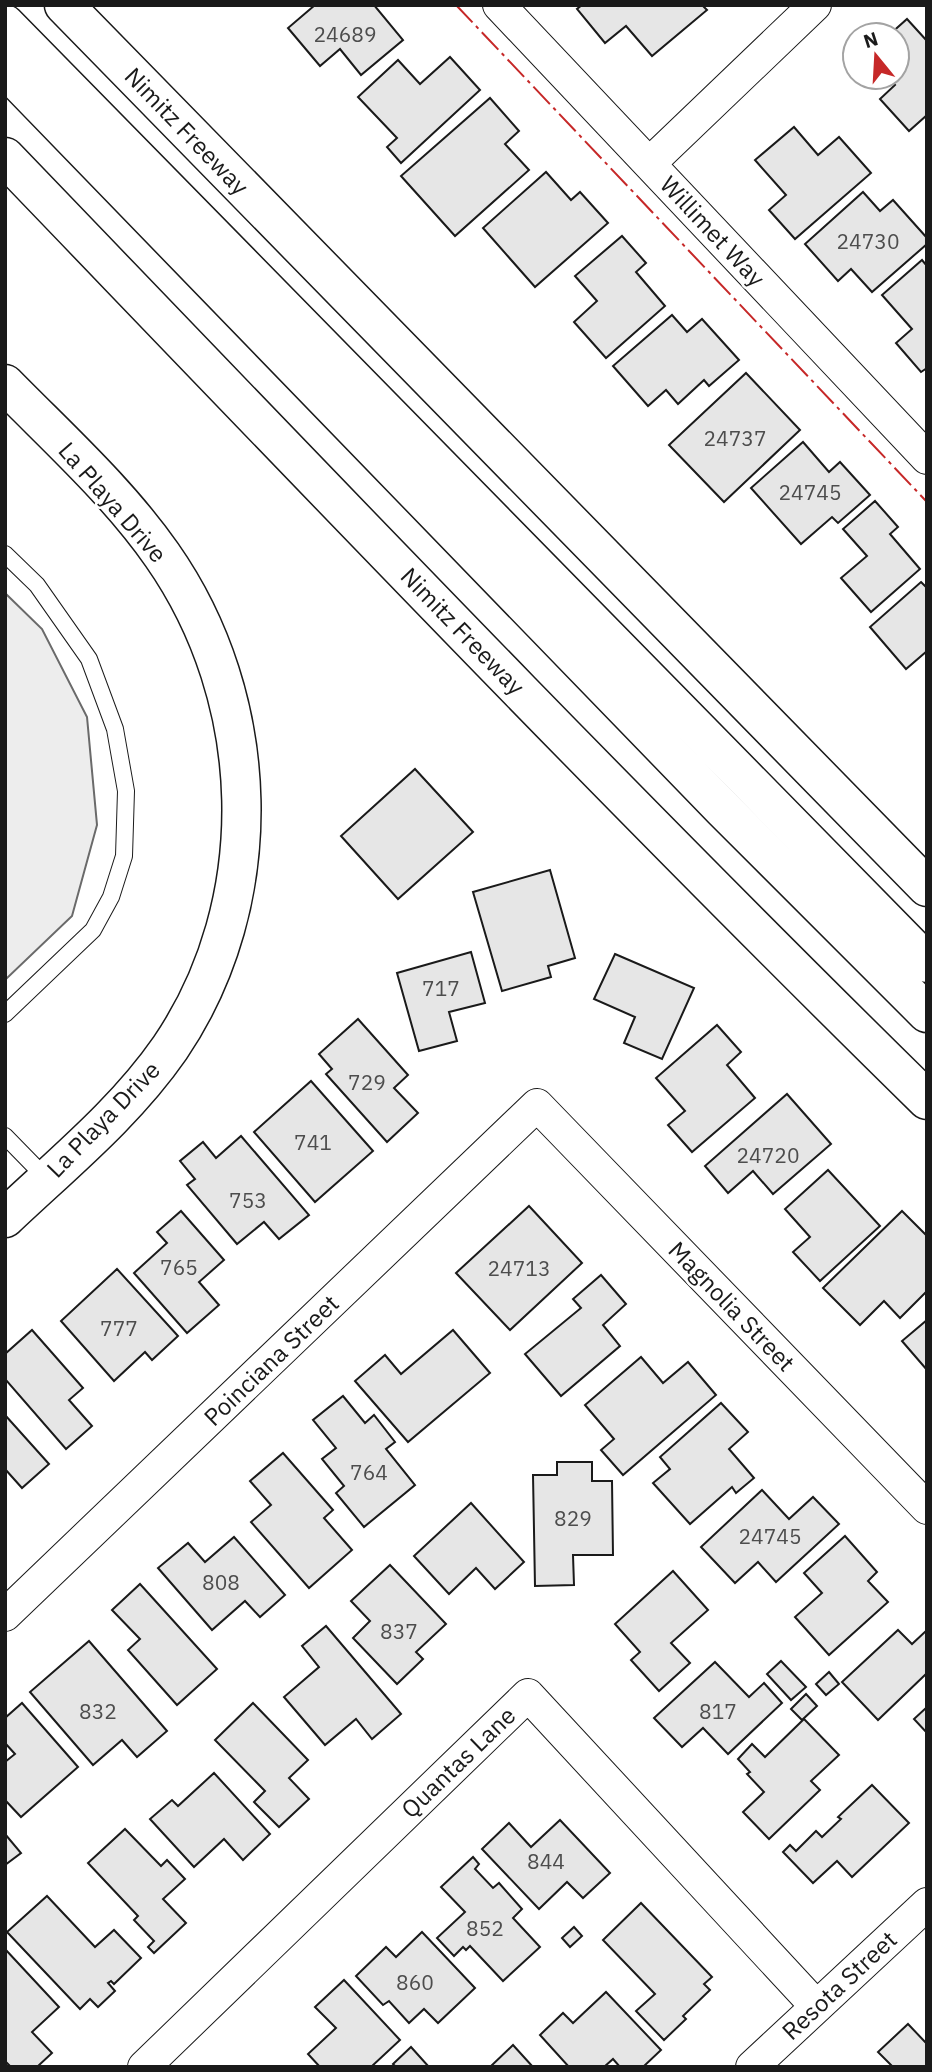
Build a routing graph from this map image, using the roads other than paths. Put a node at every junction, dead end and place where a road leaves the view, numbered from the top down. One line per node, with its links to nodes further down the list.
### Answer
1 (64, 5): 11 (main road, Nimitz Freeway)
2 (499, 5): 7 (street, Willimet Way)
3 (815, 5): 7 (street)
4 (5, 24): 12 (main road)
5 (5, 68): 13 (main road)
6 (5, 157): 15 (main road, Nimitz Freeway)
7 (650, 163): 9 (street, Willimet Way)
8 (5, 384): 18 (main road, La Playa Drive)
9 (927, 458)
10 (5, 554): 14 (lane)
11 (927, 887)
12 (927, 963)
13 (927, 1013)
14 (5, 1014)
15 (927, 1100)
16 (537, 1105): 20 (street, Magnolia Street); 21 (street, Poinciana Street)
17 (5, 1136): 18 (lane)
18 (47, 1179): 19 (main road, La Playa Drive)
19 (5, 1218)
20 (927, 1508)
21 (5, 1615)
22 (927, 1904): 23 (street, Resota Street)
23 (816, 2006): 24 (street, Quantas Lane); 25 (street, Resota Street)
24 (144, 2067)
25 (752, 2067)

